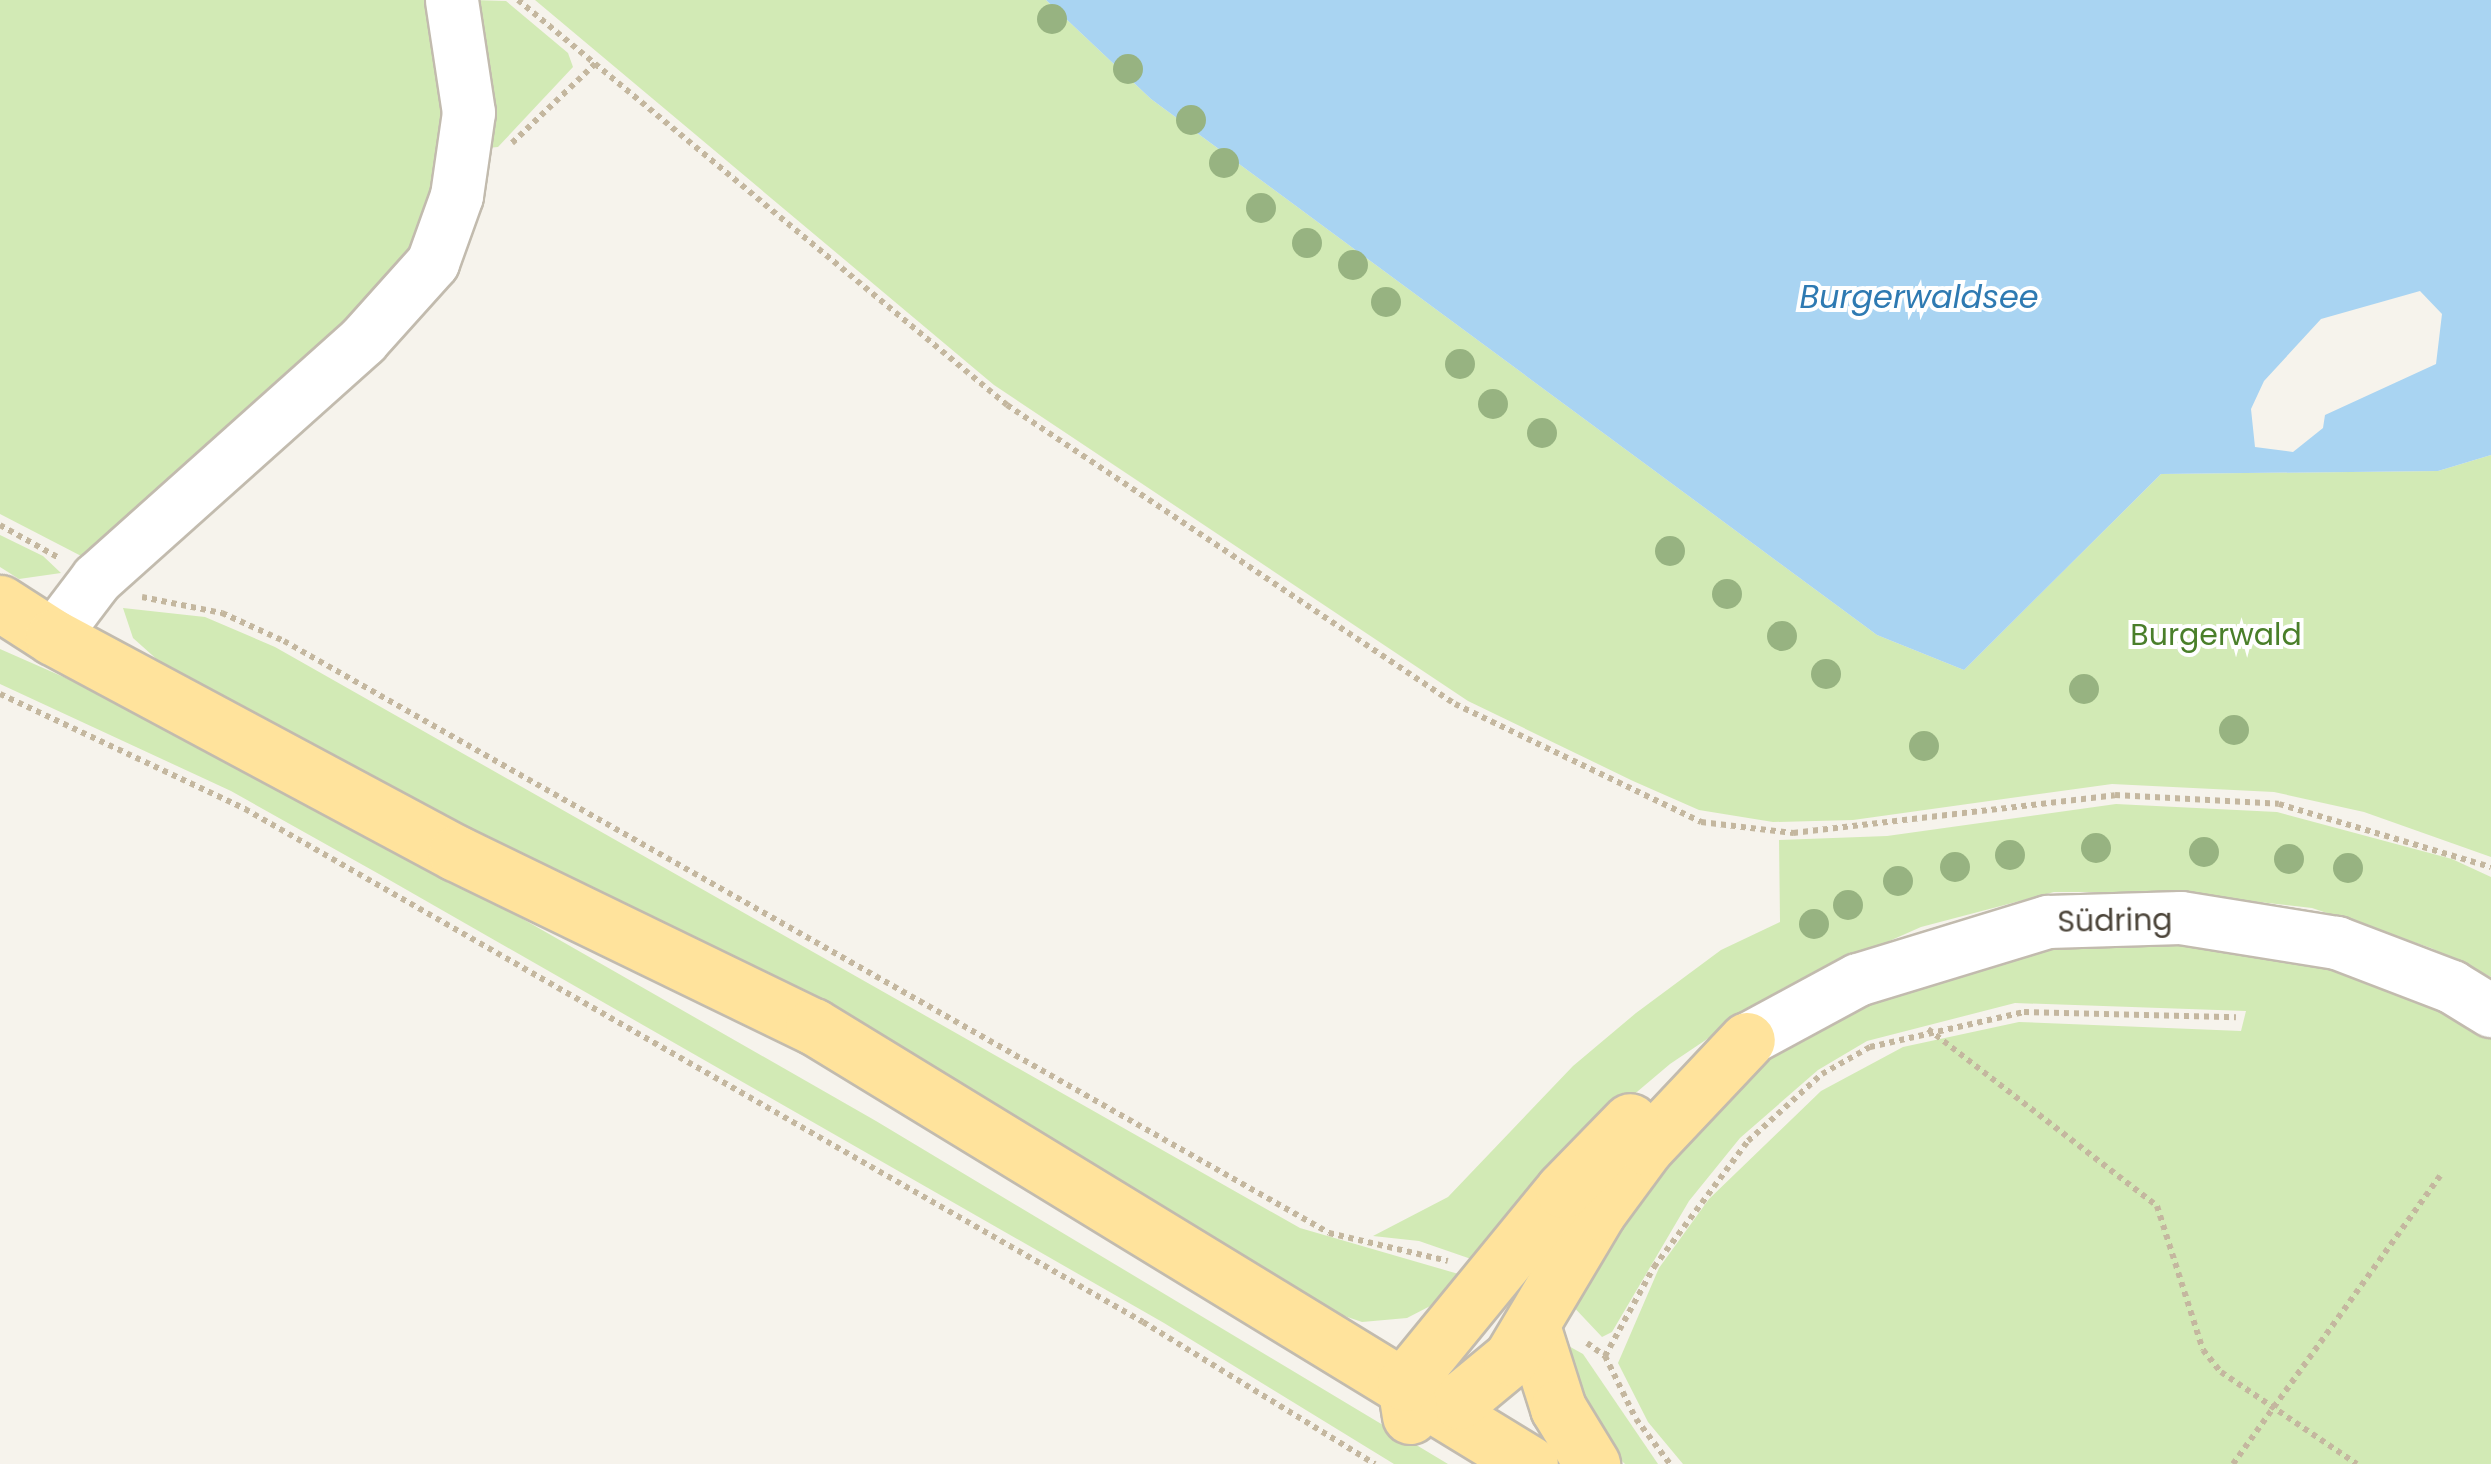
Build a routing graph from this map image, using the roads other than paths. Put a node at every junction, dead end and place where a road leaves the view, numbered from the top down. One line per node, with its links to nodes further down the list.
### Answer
1 (452, 0): 4 (street)
2 (0, 602): 4 (main road)
3 (0, 626): 4 (main road)
4 (52, 637): 5 (main road)
5 (456, 854): 9 (main road); 9 (main road)
6 (2491, 1011): 7 (street, Südring)
7 (1746, 1040): 8 (main road); 9 (main road)
8 (1534, 1329): 9 (main road); 11 (main road)
9 (1431, 1419): 10 (main road)
10 (1530, 1464)
11 (1592, 1464)

